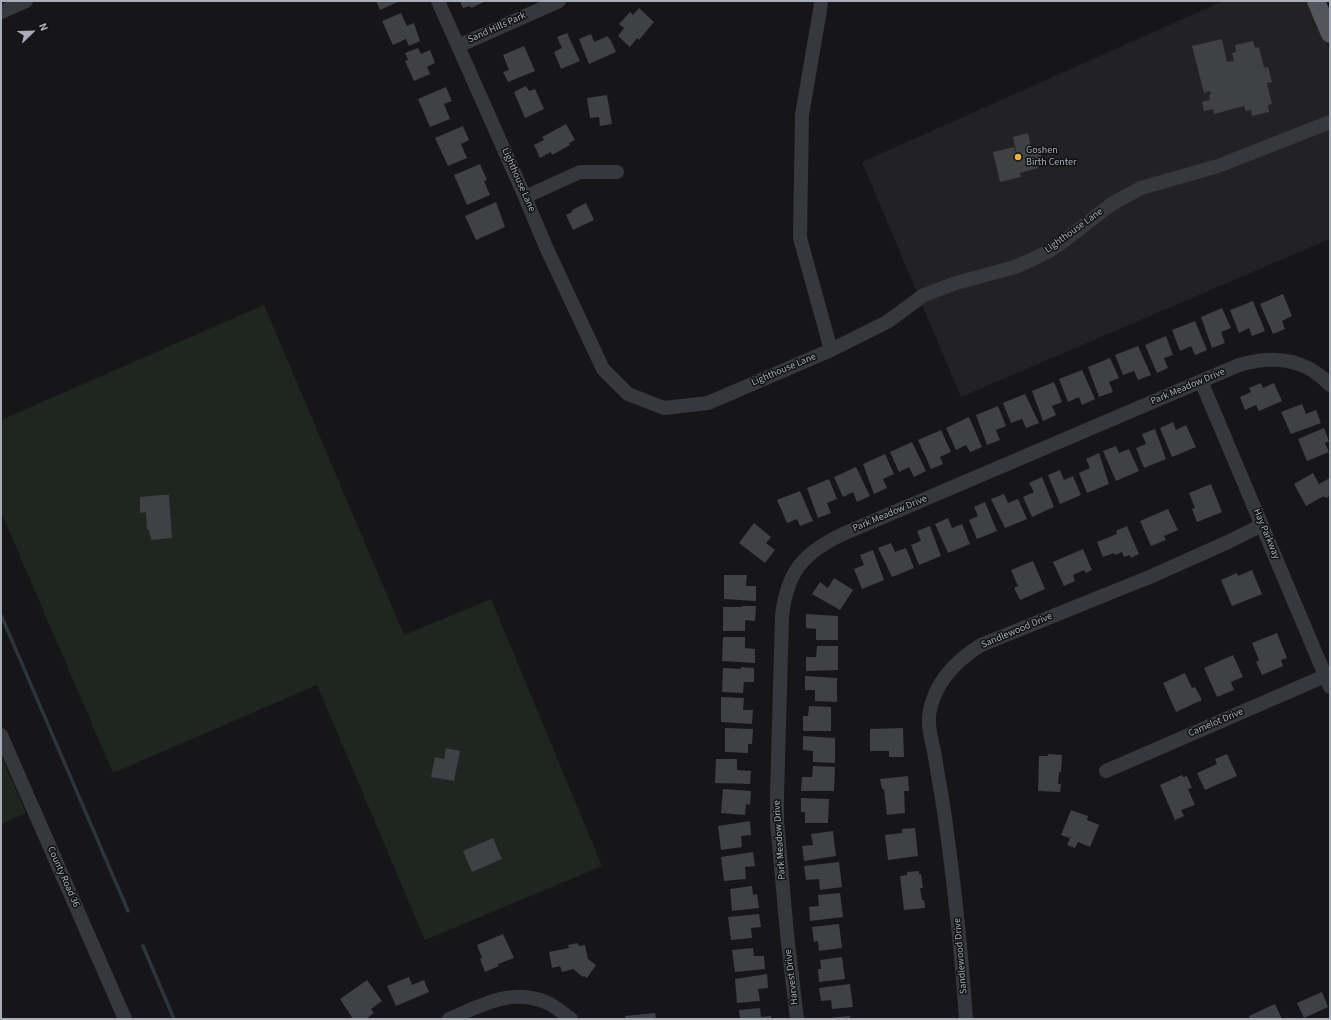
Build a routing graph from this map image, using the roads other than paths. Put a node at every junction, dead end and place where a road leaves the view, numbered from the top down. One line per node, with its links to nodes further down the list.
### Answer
1 (26, 1): 6 (street)
2 (438, 1): 8 (street, Lighthouse Lane)
3 (559, 1): 8 (street, Sand Hills Park)
4 (821, 1): 12 (street)
5 (1316, 1): 7 (main road)
6 (1, 12)
7 (1330, 34)
8 (458, 46): 11 (street, Lighthouse Lane)
9 (1330, 122): 12 (street, Lighthouse Lane)
10 (617, 172): 11 (street)
11 (526, 197): 12 (street, Lighthouse Lane)
12 (831, 350)
13 (1201, 381): 14 (street, Park Meadow Drive); 15 (street, Hay Parkway); 19 (street, Park Meadow Drive)
14 (1330, 385)
15 (1262, 525): 16 (street, Hay Parkway); 24 (street, Sandlewood Drive)
16 (1328, 682): 18 (street, Camelot Drive)
17 (1, 735): 20 (street, County Road 36)
18 (1106, 770)
19 (787, 934): 23 (street, Harvest Drive)
20 (125, 1019)
21 (449, 1019): 22 (street)
22 (571, 1019)
23 (797, 1019)
24 (966, 1019)

